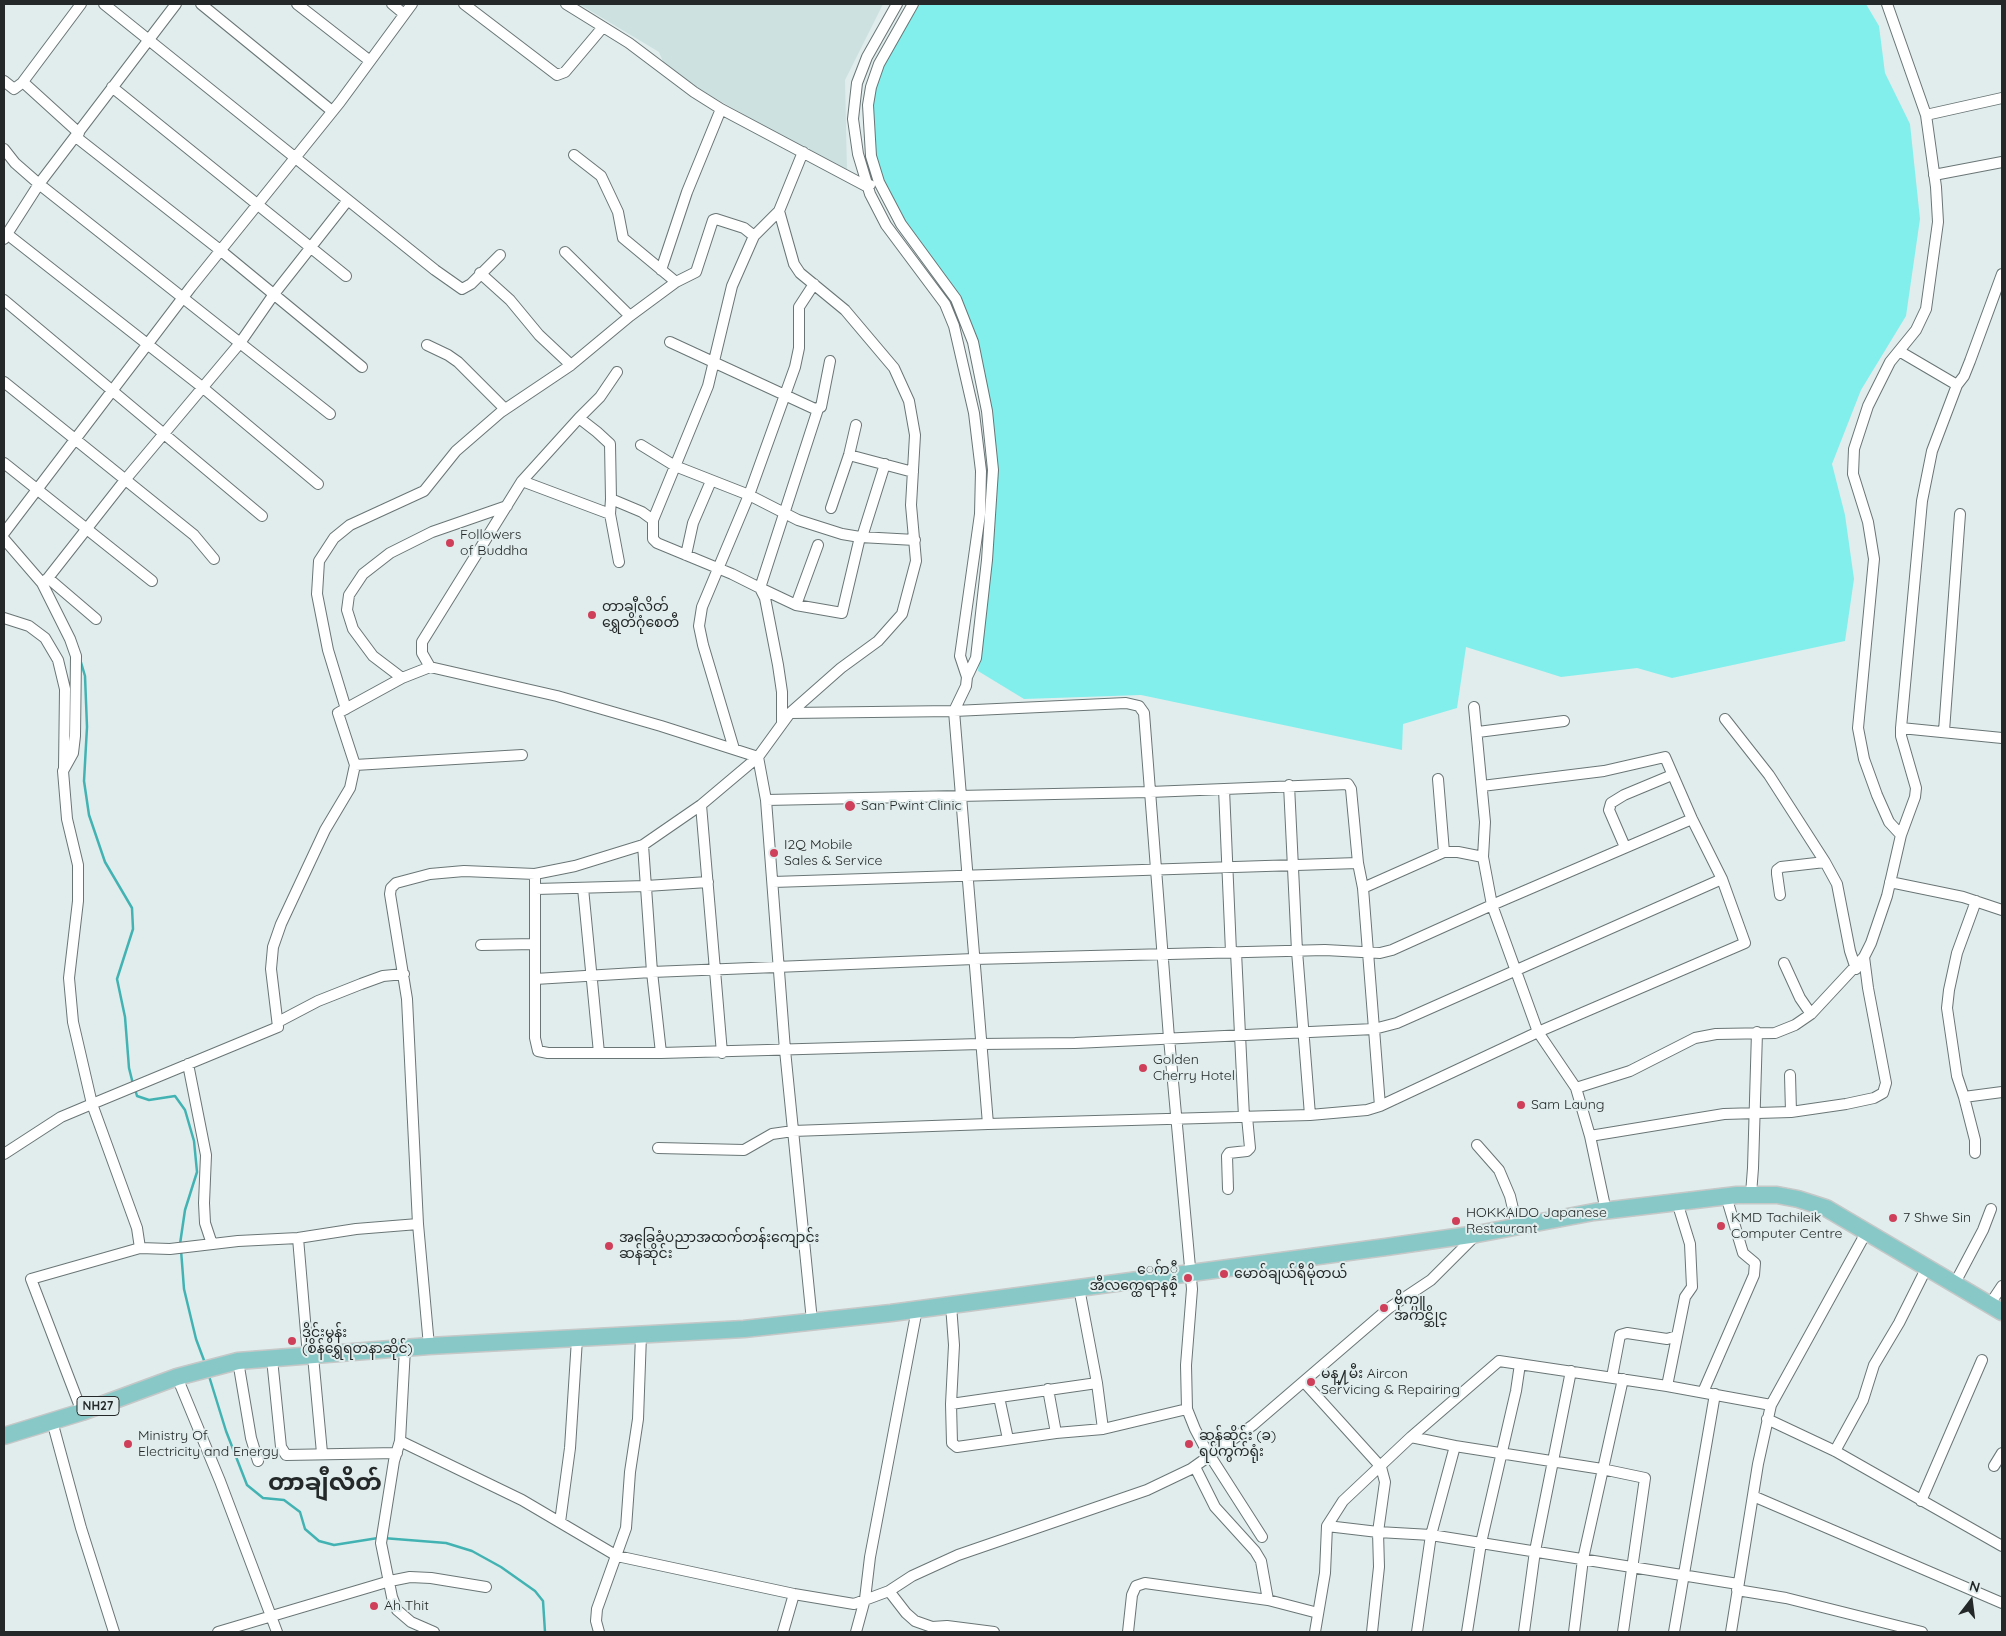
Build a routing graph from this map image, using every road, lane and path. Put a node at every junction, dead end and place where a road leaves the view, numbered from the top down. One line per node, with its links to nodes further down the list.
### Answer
1 (81, 4): 18 (street)
2 (104, 4): 15 (street)
3 (176, 4): 15 (street)
4 (200, 4): 22 (street)
5 (297, 4): 16 (street)
6 (392, 4): 13 (street)
7 (412, 4): 13 (street)
8 (464, 4): 14 (street)
9 (566, 4): 14 (street)
10 (897, 4): 33 (street)
11 (912, 4): 31 (street)
12 (1887, 4): 23 (street)
13 (404, 14): 16 (street)
14 (603, 27): 21 (street)
15 (149, 40): 19 (street); 27 (street)
16 (370, 61): 22 (street)
17 (4, 81): 18 (street)
18 (22, 82): 24 (street)
19 (112, 87): 24 (street); 35 (street)
20 (2002, 98): 23 (street)
21 (721, 109): 26 (street); 43 (street)
22 (332, 111): 27 (street)
23 (1926, 115): 30 (street)
24 (78, 135): 32 (street); 40 (street)
25 (4, 149): 32 (street)
26 (803, 152): 33 (street); 36 (street)
27 (295, 156): 34 (street); 35 (street)
28 (574, 156): 43 (street)
29 (2002, 162): 30 (street)
30 (1934, 175): 57 (street)
31 (879, 182): 33 (street); 113 (street)
32 (39, 184): 37 (street); 50 (street)
33 (866, 186): 113 (street)
34 (348, 200): 39 (street); 44 (street)
35 (258, 204): 39 (street); 40 (street)
36 (780, 211): 38 (street); 48 (street)
37 (5, 236): 55 (street)
38 (754, 236): 47 (street); 59 (street)
39 (311, 246): 46 (street); 49 (street)
40 (220, 250): 49 (street); 50 (street)
41 (565, 252): 52 (street)
42 (500, 255): 44 (street)
43 (661, 270): 47 (street)
44 (480, 273): 60 (street)
45 (2002, 274): 64 (street)
46 (346, 276)
47 (676, 282): 52 (street)
48 (814, 284): 67 (street); 80 (street)
49 (274, 294): 53 (street); 61 (street)
50 (183, 297): 53 (street); 55 (street)
51 (4, 300): 66 (street)
52 (630, 316): 60 (street)
53 (240, 342): 65 (street); 70 (street)
54 (670, 342): 59 (street)
55 (147, 346): 65 (street); 66 (street)
56 (427, 346): 68 (street)
57 (1899, 351): 64 (street); 140 (street)
58 (830, 361): 69 (street)
59 (714, 362): 67 (street); 79 (street)
60 (570, 365): 68 (street)
61 (362, 367)
62 (617, 372): 71 (street)
63 (4, 382): 74 (street)
64 (1957, 385): 121 (street)
65 (202, 387): 73 (street); 84 (street)
66 (112, 391): 73 (street); 74 (street)
67 (786, 396): 69 (street); 86 (street)
68 (505, 409): 115 (street)
69 (818, 409): 90 (street)
70 (330, 414)
71 (579, 418): 82 (street); 87 (street)
72 (856, 425): 76 (street)
73 (163, 434): 81 (street); 93 (street)
74 (76, 439): 81 (street); 85 (street)
75 (641, 445): 79 (street)
76 (849, 455): 78 (street); 89 (street)
77 (4, 463): 85 (street)
78 (885, 464): 80 (street); 97 (street)
79 (675, 466): 83 (street); 94 (street)
80 (913, 472): 99 (street)
81 (125, 480): 95 (street); 102 (street)
82 (522, 481): 88 (street); 91 (street)
83 (711, 481): 86 (street); 101 (street)
84 (318, 484)
85 (37, 489): 95 (street); 96 (street)
86 (749, 495): 90 (street); 104 (street)
87 (611, 500): 91 (street); 94 (street)
88 (507, 506): 111 (street); 112 (street)
89 (831, 508)
90 (784, 512): 97 (street); 107 (street)
91 (610, 514): 103 (street)
92 (1960, 514): 122 (street)
93 (262, 516)
94 (653, 520): 101 (street)
95 (87, 529): 105 (street); 106 (street)
96 (4, 533)
97 (861, 537): 99 (street); 108 (street)
98 (4, 539): 105 (street)
99 (914, 540): 117 (street)
100 (818, 545): 108 (street)
101 (686, 554): 104 (street)
102 (214, 559)
103 (620, 562)
104 (717, 568): 107 (street); 125 (street)
105 (45, 581): 110 (street); 129 (street)
106 (152, 581)
107 (760, 588): 108 (street); 120 (street)
108 (796, 605)
109 (4, 618): 129 (street)
110 (96, 619)
111 (430, 667): 112 (street); 125 (street)
112 (402, 678): 115 (street)
113 (967, 678): 116 (street)
114 (1474, 707): 123 (street)
115 (346, 709): 128 (street)
116 (954, 711): 117 (street); 135 (street); 136 (street)
117 (790, 713): 120 (street)
118 (1725, 719): 145 (street)
119 (1564, 721): 123 (street)
120 (782, 724): 127 (street)
121 (1901, 728): 122 (street); 140 (street)
122 (1944, 731): 124 (street)
123 (1478, 732): 133 (street)
124 (2002, 738)
125 (734, 749): 127 (street)
126 (522, 755): 128 (street)
127 (758, 757): 137 (street); 138 (street)
128 (355, 765): 182 (street)
129 (63, 772): 199 (street)
130 (1672, 776): 133 (street); 139 (street); 142 (street)
131 (1438, 780): 143 (street)
132 (1289, 785): 134 (street); 146 (street); 147 (street)
133 (1482, 786): 144 (street)
134 (1224, 789): 135 (street); 148 (street)
135 (1150, 792): 136 (street); 149 (street)
136 (960, 795): 137 (street); 151 (street)
137 (766, 800): 154 (street)
138 (701, 805): 141 (street); 153 (street)
139 (1692, 819): 142 (street); 152 (street)
140 (1901, 835): 155 (street)
141 (643, 845): 150 (street); 156 (street)
142 (1625, 846): 162 (street)
143 (1444, 852): 144 (street); 158 (street)
144 (1483, 857): 162 (street)
145 (1825, 862): 160 (street); 174 (street)
146 (1358, 863): 147 (street); 158 (street)
147 (1293, 864): 148 (street); 166 (street)
148 (1226, 867): 149 (street); 167 (street)
149 (1157, 869): 151 (street); 169 (street)
150 (535, 874): 159 (street); 178 (street)
151 (966, 875): 154 (street); 171 (street)
152 (1722, 879): 176 (street); 184 (street)
153 (708, 882): 156 (street); 175 (street)
154 (773, 882): 173 (street)
155 (1890, 882): 161 (street); 170 (street)
156 (646, 886): 157 (street); 177 (street)
157 (583, 888): 159 (street); 179 (street)
158 (1363, 888): 168 (street)
159 (536, 889): 164 (street)
160 (1780, 895)
161 (1976, 901): 163 (street); 198 (street)
162 (1492, 904): 168 (street); 176 (street)
163 (2002, 910)
164 (535, 944): 165 (street); 180 (street)
165 (481, 945)
166 (1298, 951): 167 (street); 168 (street); 186 (street)
167 (1234, 952): 169 (street); 187 (street)
168 (1367, 952): 183 (street)
169 (1164, 954): 171 (street); 188 (street)
170 (1864, 958): 174 (street); 201 (street)
171 (974, 959): 173 (street); 189 (street)
172 (1784, 963): 181 (street)
173 (779, 968): 175 (street); 190 (street)
174 (1856, 968): 181 (street)
175 (715, 969): 177 (street); 192 (street)
176 (1516, 969): 183 (street); 184 (street)
177 (652, 972): 179 (street); 193 (street)
178 (404, 974): 182 (street); 219 (street)
179 (592, 976): 180 (street); 191 (street)
180 (535, 979): 191 (street)
181 (1811, 1014): 185 (street)
182 (278, 1022): 194 (street)
183 (1374, 1029): 186 (street); 200 (street)
184 (1538, 1032): 196 (street); 200 (street)
185 (1757, 1032): 196 (street); 202 (street)
186 (1303, 1033): 187 (street); 203 (street)
187 (1239, 1034): 188 (street); 204 (street)
188 (1169, 1038): 189 (street); 205 (street)
189 (980, 1044): 190 (street); 206 (street)
190 (785, 1050): 192 (street); 207 (street)
191 (599, 1053): 193 (street)
192 (722, 1053): 193 (street)
193 (661, 1054)
194 (188, 1064): 199 (street); 224 (street)
195 (1790, 1075): 201 (street)
196 (1576, 1088): 208 (street)
197 (2002, 1092): 198 (street)
198 (1964, 1097): 211 (street)
199 (92, 1104): 212 (street); 225 (street)
200 (1380, 1106): 203 (street)
201 (1791, 1112): 202 (street)
202 (1755, 1113): 208 (street); 214 (street)
203 (1310, 1115): 204 (street)
204 (1246, 1117): 205 (street); 213 (street)
205 (1178, 1120): 206 (street); 227 (street)
206 (988, 1124): 207 (street)
207 (793, 1132): 210 (street); 234 (street)
208 (1590, 1136): 218 (street)
209 (1477, 1144): 220 (street)
210 (658, 1148)
211 (1975, 1153)
212 (4, 1154)
213 (1228, 1189)
214 (1751, 1194): 215 (main road, NH27); 221 (main road, NH27)
215 (1726, 1196): 216 (main road, NH27); 252 (street)
216 (1677, 1202): 218 (main road, NH27); 236 (street)
217 (1990, 1209): 228 (street)
218 (1606, 1211): 220 (main road, NH27)
219 (418, 1224): 223 (street); 238 (street)
220 (1517, 1226): 222 (main road, NH27)
221 (1867, 1231): 226 (main road, NH27); 256 (street)
222 (1477, 1234): 227 (main road, NH27); 248 (street)
223 (298, 1238): 224 (street); 240 (street)
224 (212, 1244): 225 (street)
225 (140, 1248): 258 (street)
226 (1927, 1267): 228 (main road, NH27); 268 (street)
227 (1190, 1273): 230 (main road, NH27); 257 (street)
228 (1955, 1283): 232 (main road, NH27)
229 (2002, 1286): 232 (street)
230 (1079, 1288): 231 (main road, NH27); 249 (street)
231 (951, 1305): 233 (main road, NH27); 255 (street)
232 (1996, 1308)
233 (917, 1309): 234 (main road, NH27); 299 (street)
234 (812, 1321): 235 (main road, NH27)
235 (641, 1335): 237 (main road, NH27); 290 (street)
236 (1677, 1336): 247 (street); 250 (street)
237 (577, 1339): 238 (main road, NH27); 282 (street)
238 (429, 1346): 239 (main road, NH27)
239 (404, 1348): 240 (main road, NH27); 266 (street)
240 (311, 1356): 241 (main road, NH27); 269 (street)
241 (272, 1359): 243 (main road, NH27); 269 (street)
242 (1982, 1360): 281 (street)
243 (238, 1361): 246 (main road, NH27); 274 (street)
244 (1520, 1364): 245 (street); 264 (street); 272 (street)
245 (1571, 1371): 247 (street); 275 (street)
246 (184, 1374): 258 (main road, NH27); 303 (street)
247 (1617, 1378): 250 (street); 279 (street)
248 (1304, 1382): 273 (street); 278 (street)
249 (1097, 1383): 251 (street); 261 (street)
250 (1666, 1386): 252 (street)
251 (1048, 1389): 254 (street); 262 (street)
252 (1703, 1392): 253 (street)
253 (1715, 1394): 256 (street); 293 (street)
254 (1000, 1396): 255 (street); 265 (street)
255 (951, 1404): 265 (street)
256 (1771, 1405): 259 (street)
257 (1188, 1409): 261 (street); 273 (street)
258 (82, 1412): 260 (main road, NH27)
259 (1767, 1419): 268 (street); 280 (street)
260 (52, 1422): 263 (main road, NH27); 305 (street)
261 (1103, 1429): 262 (street)
262 (1056, 1433): 265 (street)
263 (4, 1436)
264 (1412, 1437): 267 (street); 278 (street)
265 (1008, 1439)
266 (400, 1441): 270 (street); 282 (street)
267 (1455, 1446): 272 (street); 285 (street)
268 (1835, 1451): 281 (street)
269 (322, 1453): 270 (street)
270 (396, 1453): 294 (street)
271 (2002, 1453): 276 (street)
272 (1502, 1454): 275 (street); 287 (street)
273 (1210, 1456): 277 (street); 286 (street)
274 (258, 1461)
275 (1552, 1461): 279 (street); 289 (street)
276 (1994, 1466)
277 (1195, 1467): 297 (street); 300 (street)
278 (1381, 1467): 283 (street); 284 (street)
279 (1602, 1469): 291 (street); 292 (street)
280 (1753, 1496): 296 (street); 301 (street)
281 (1921, 1501): 288 (street)
282 (560, 1522): 290 (street)
283 (1327, 1526): 284 (street); 302 (street)
284 (1378, 1532): 285 (street); 315 (street)
285 (1431, 1535): 287 (street); 316 (street)
286 (1262, 1537)
287 (1482, 1543): 289 (street); 317 (street)
288 (2002, 1546)
289 (1535, 1551): 291 (street); 318 (street)
290 (617, 1556): 298 (street); 309 (street)
291 (1583, 1559): 292 (street); 319 (street)
292 (1631, 1567): 293 (street); 320 (street)
293 (1682, 1576): 296 (street); 321 (street)
294 (390, 1581): 295 (street); 303 (street); 308 (street)
295 (486, 1587)
296 (1738, 1587): 322 (street); 323 (street)
297 (889, 1591): 299 (street); 304 (street)
298 (794, 1594): 299 (street); 310 (street)
299 (865, 1600): 311 (street)
300 (1268, 1600): 302 (street); 313 (street)
301 (2002, 1603)
302 (1318, 1613): 314 (street)
303 (272, 1616): 306 (street); 307 (street)
304 (931, 1630): 312 (street)
305 (114, 1632)
306 (218, 1632)
307 (277, 1632)
308 (435, 1632)
309 (599, 1632)
310 (783, 1632)
311 (856, 1632)
312 (994, 1632)
313 (1128, 1632)
314 (1315, 1632)
315 (1372, 1632)
316 (1418, 1632)
317 (1467, 1632)
318 (1524, 1632)
319 (1574, 1632)
320 (1623, 1632)
321 (1674, 1632)
322 (1731, 1632)
323 (1922, 1632)

